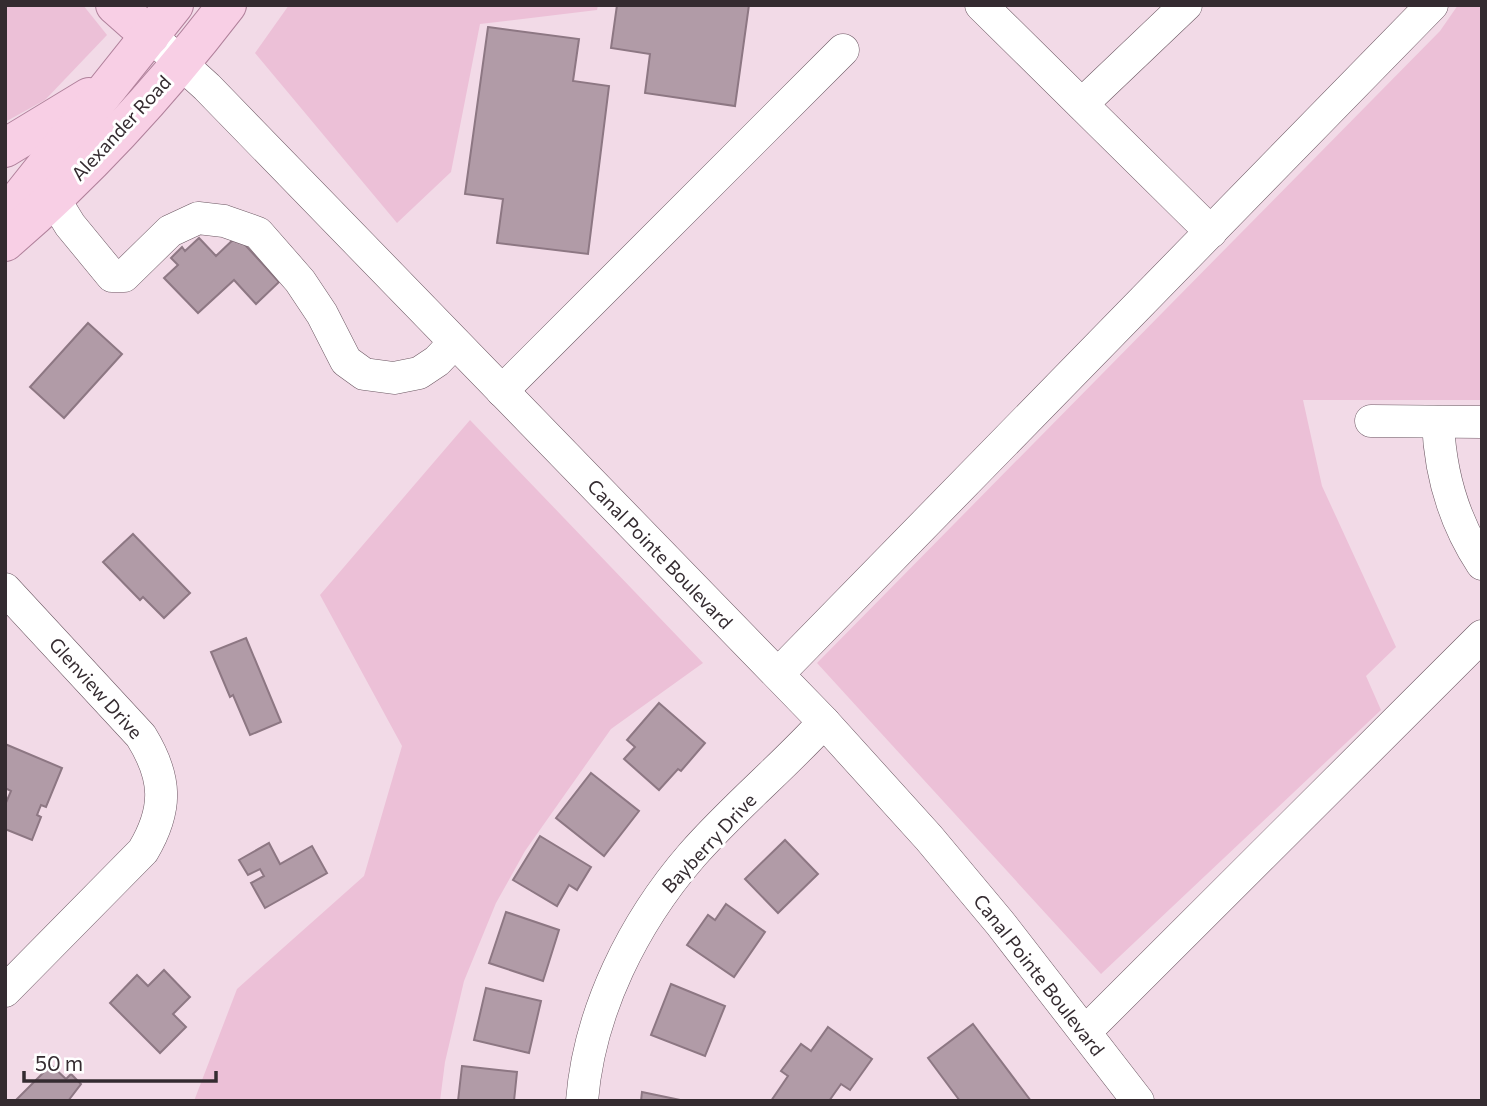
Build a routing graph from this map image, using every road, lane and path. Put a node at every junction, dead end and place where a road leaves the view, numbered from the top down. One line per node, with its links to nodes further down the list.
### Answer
1 (115, 5): 7 (main road)
2 (174, 5): 7 (main road, Alexander Road)
3 (227, 5): 9 (main road, Alexander Road)
4 (981, 5): 11 (street)
5 (1186, 5): 11 (street)
6 (1432, 5): 15 (street)
7 (149, 36): 9 (street, Canal Pointe Boulevard); 10 (main road, Alexander Road)
8 (843, 50): 18 (street)
9 (182, 63): 13 (main road, Alexander Road); 17 (street, Canal Pointe Boulevard)
10 (115, 81): 12 (main road); 14 (main road, Alexander Road)
11 (1082, 104): 15 (street)
12 (5, 148)
13 (54, 199): 16 (main road, Alexander Road); 17 (street)
14 (5, 217)
15 (1211, 232): 25 (street)
16 (5, 242)
17 (454, 343): 18 (street, Canal Pointe Boulevard)
18 (502, 391): 25 (street, Canal Pointe Boulevard)
19 (1371, 421): 20 (street)
20 (1438, 422): 21 (street); 22 (street)
21 (1482, 422)
22 (1482, 564)
23 (5, 589): 27 (street, Glenview Drive)
24 (1482, 636): 28 (street)
25 (778, 674): 26 (street, Canal Pointe Boulevard)
26 (824, 722): 28 (street, Canal Pointe Boulevard); 29 (street, Bayberry Drive)
27 (5, 991)
28 (1085, 1032): 30 (street, Canal Pointe Boulevard)
29 (582, 1101)
30 (1138, 1101)

